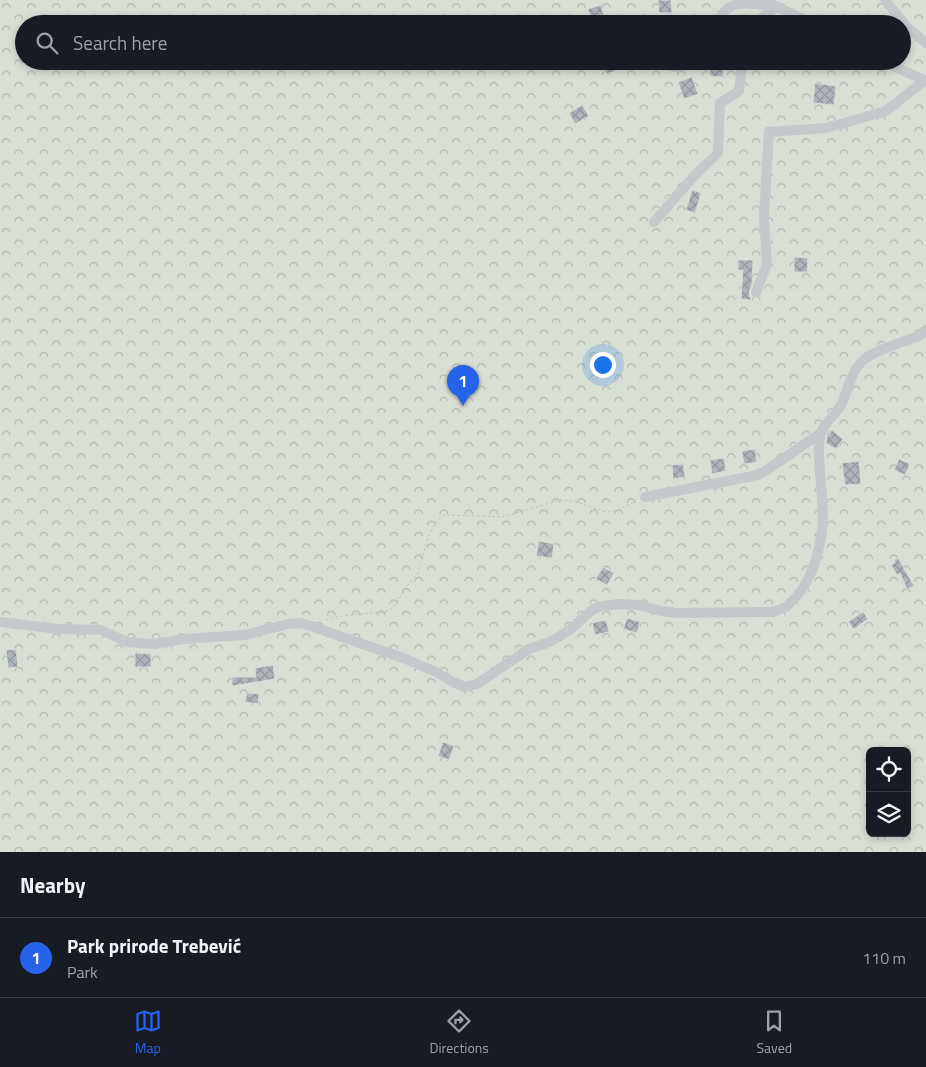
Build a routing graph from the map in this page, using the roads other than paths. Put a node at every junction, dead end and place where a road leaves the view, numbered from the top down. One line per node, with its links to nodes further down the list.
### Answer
1 (767, 0): 3 (street)
2 (885, 0): 7 (street)
3 (776, 7): 4 (street); 5 (street); 6 (street)
4 (723, 15)
5 (765, 15)
6 (794, 15)
7 (897, 15)
8 (911, 30): 9 (street)
9 (926, 43)
10 (742, 70): 13 (street)
11 (903, 70): 12 (street)
12 (926, 80): 14 (street)
13 (654, 222)
14 (756, 292)
15 (926, 330): 16 (street)
16 (821, 433): 17 (street); 18 (street)
17 (645, 497)
18 (0, 622)

